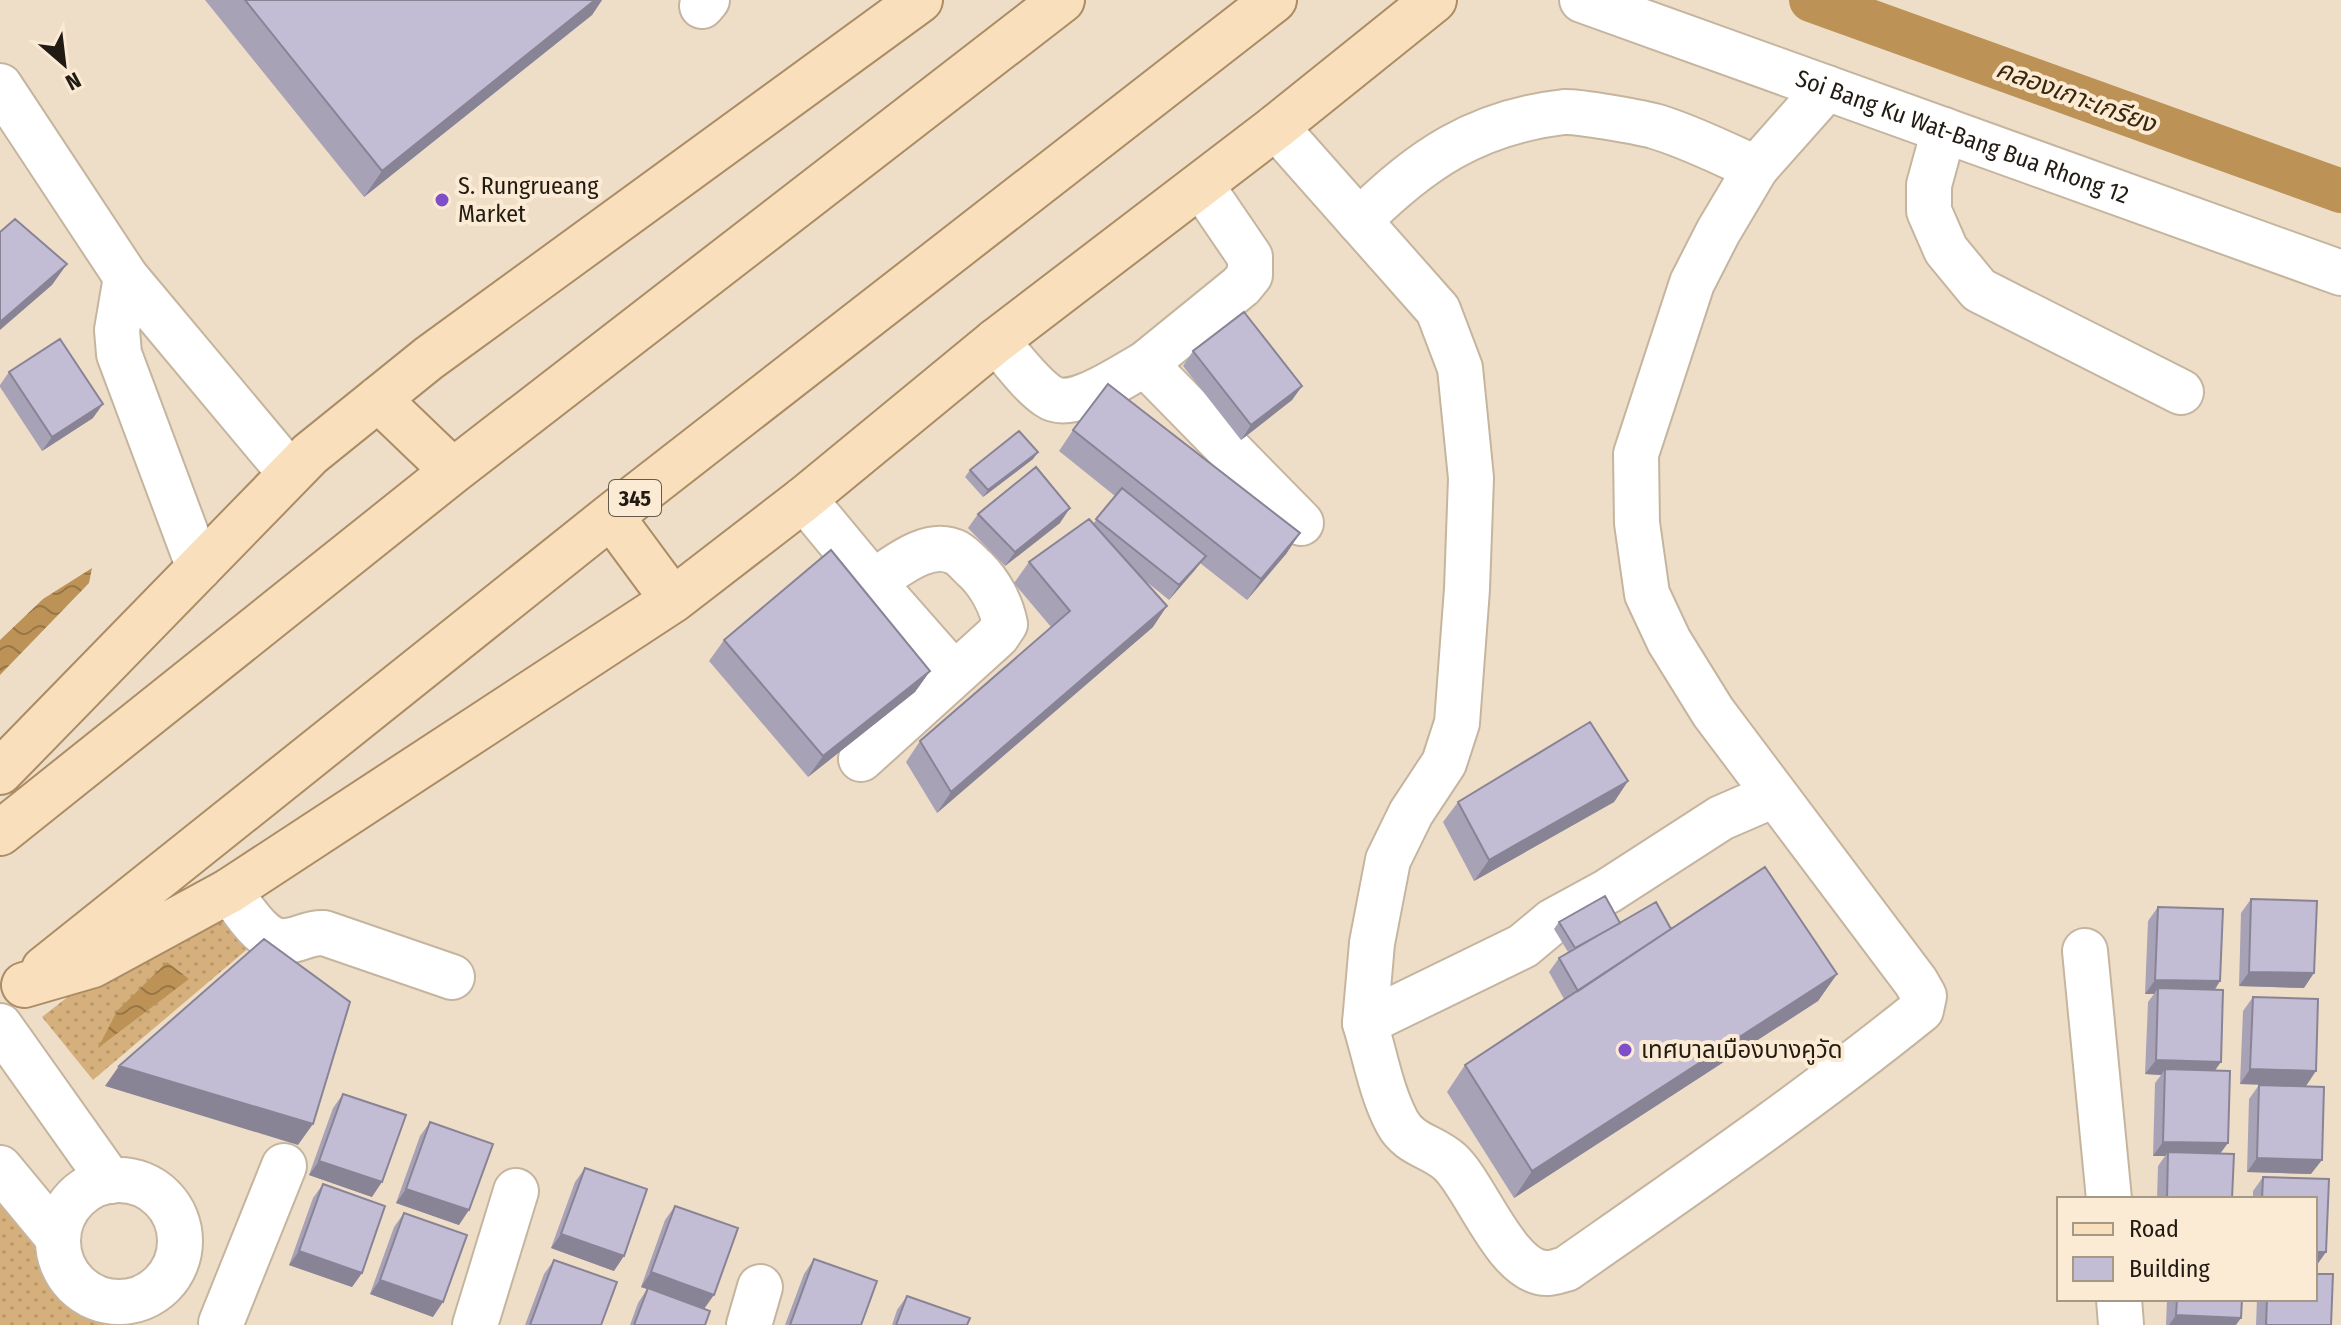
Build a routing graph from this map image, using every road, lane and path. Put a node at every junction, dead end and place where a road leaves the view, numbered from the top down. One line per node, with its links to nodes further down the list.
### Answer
1 (920, 0): 18 (main road)
2 (1062, 0): 19 (main road)
3 (1274, 0): 22 (main road, 345)
4 (1434, 0): 8 (main road)
5 (1582, 0): 7 (street, Soi Bang Ku Wat-Bang Bua Rhong 12)
6 (0, 86): 14 (street)
7 (1827, 88): 9 (street, Soi Bang Ku Wat-Bang Bua Rhong 12); 10 (street)
8 (1276, 127): 11 (main road); 12 (street)
9 (1944, 130): 13 (street, Soi Bang Ku Wat-Bang Bua Rhong 12); 17 (street)
10 (1756, 168): 12 (street); 30 (street)
11 (1201, 185): 15 (main road); 16 (street)
12 (1359, 221): 36 (street)
13 (2341, 273)
14 (126, 277): 20 (street); 24 (street)
15 (996, 341): 16 (street); 21 (main road)
16 (1145, 364): 23 (street)
17 (2181, 392)
18 (378, 399): 19 (main road); 20 (main road)
19 (453, 471): 31 (main road)
20 (290, 473): 24 (main road)
21 (804, 499): 25 (street); 26 (main road)
22 (611, 516): 26 (main road); 35 (main road, 345)
23 (1301, 523)
24 (199, 568): 29 (main road)
25 (873, 582): 27 (street); 27 (street)
26 (673, 600): 32 (main road)
27 (954, 674): 28 (street)
28 (861, 759)
29 (0, 772)
30 (1774, 795): 36 (street); 36 (street)
31 (0, 833)
32 (229, 891): 34 (street); 35 (main road)
33 (2085, 951): 42 (street)
34 (452, 977)
35 (12, 994)
36 (1365, 1023)
37 (0, 1026): 40 (street)
38 (284, 1166): 46 (street)
39 (0, 1168): 43 (street)
40 (110, 1181): 43 (street); 44 (street)
41 (516, 1191): 47 (street)
42 (2109, 1197)
43 (58, 1238): 44 (street)
44 (155, 1291): 46 (street)
45 (2119, 1301): 48 (street)
46 (223, 1324)
47 (475, 1325)
48 (2121, 1325)

